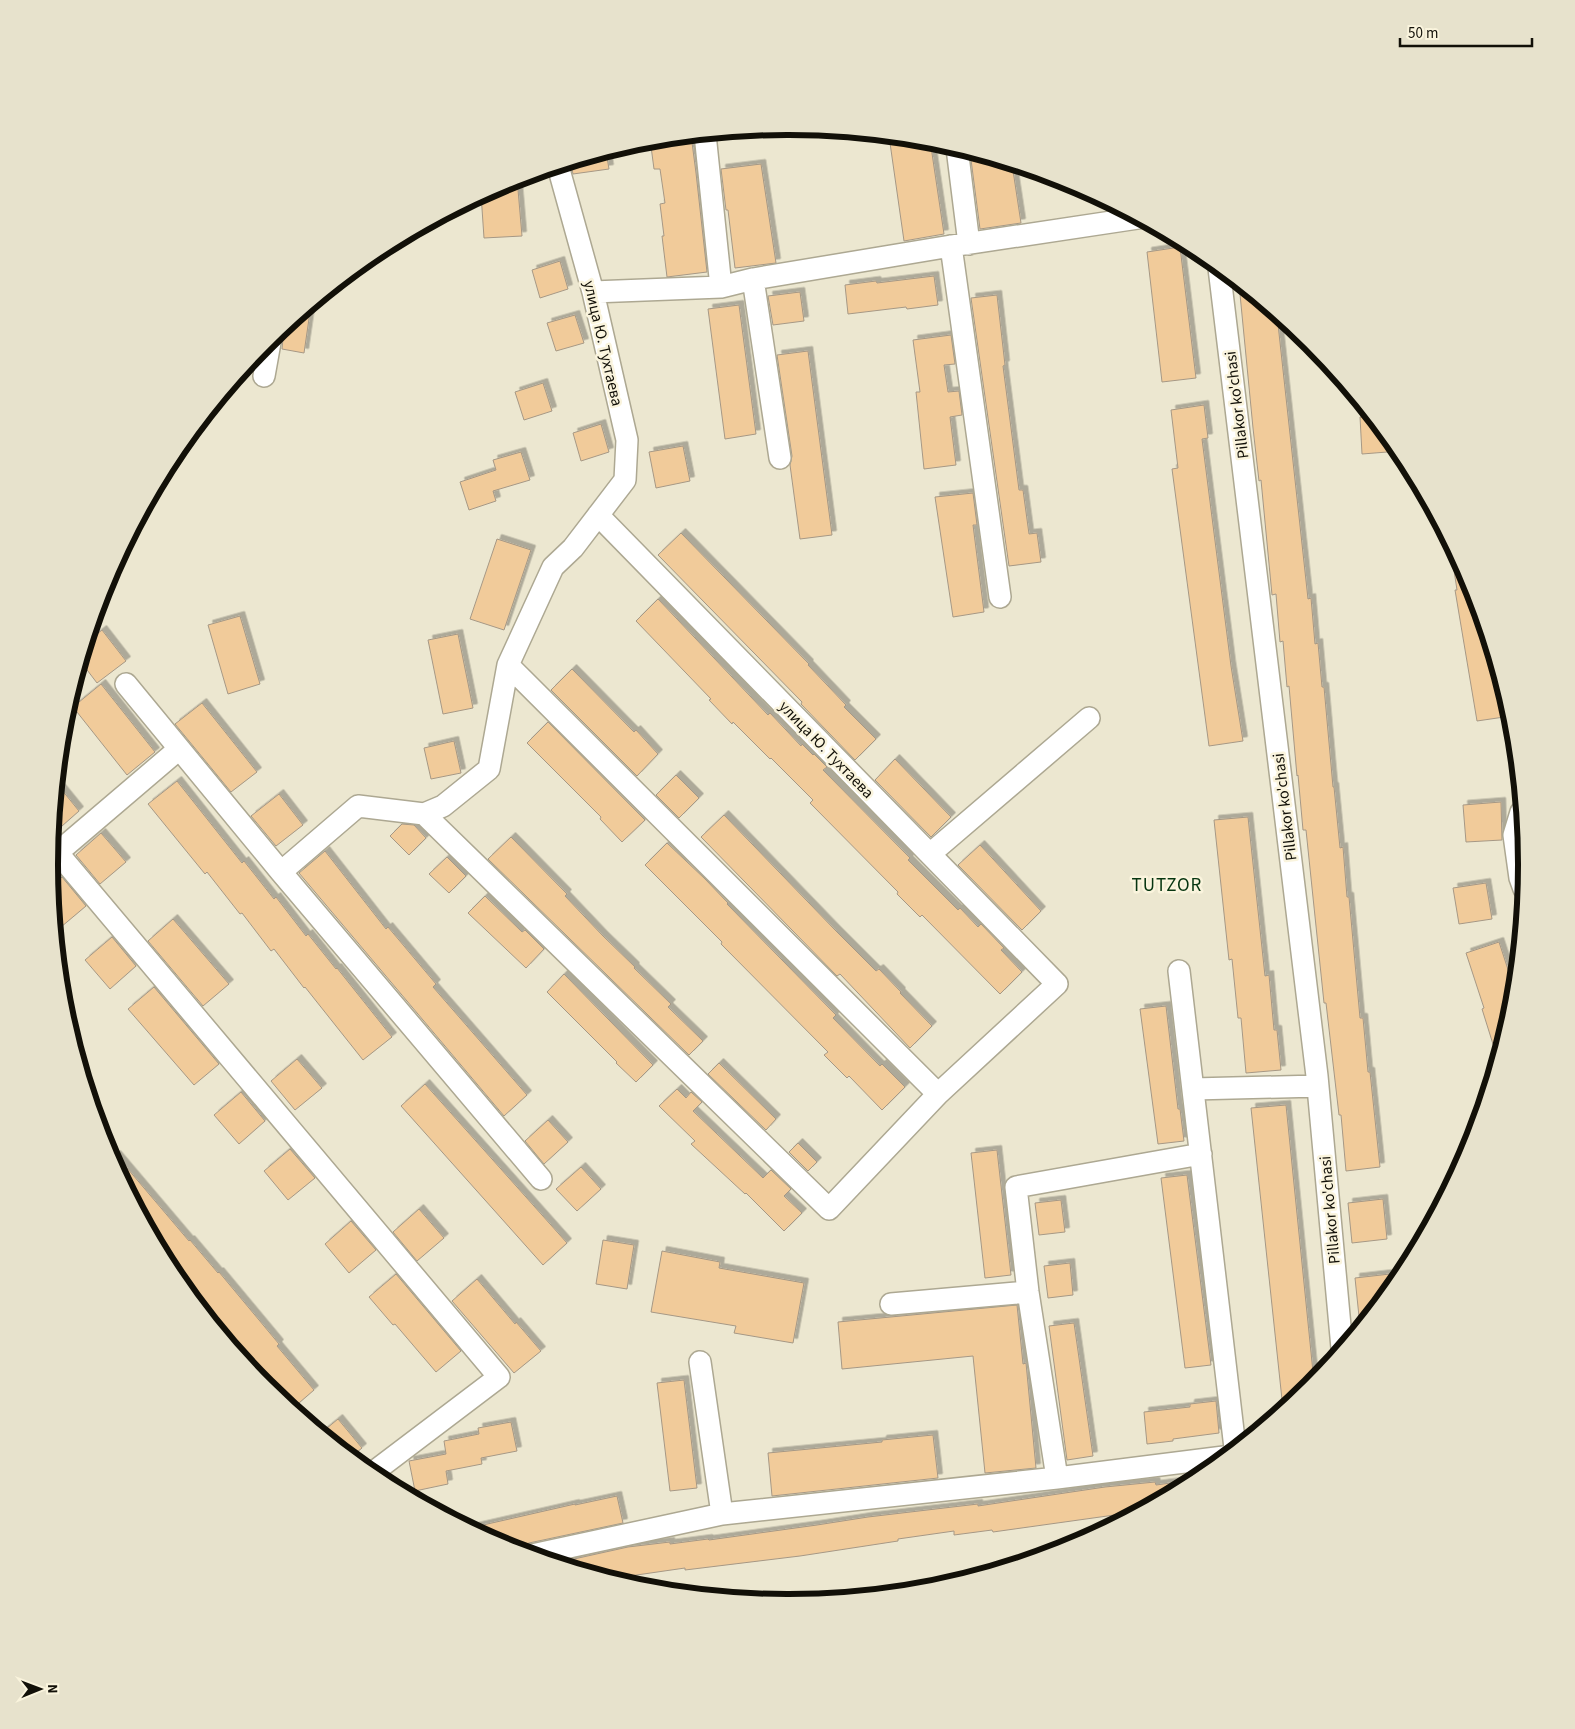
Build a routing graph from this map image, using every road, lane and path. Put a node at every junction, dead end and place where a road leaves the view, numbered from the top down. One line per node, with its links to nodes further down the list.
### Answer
1 (706, 140): 8 (street)
2 (957, 155): 5 (street)
3 (559, 171): 9 (street, улица Ю. Тухтаева)
4 (1128, 219): 5 (street)
5 (960, 245): 7 (street); 14 (street)
6 (1220, 277): 27 (street, Pillakor ko'chasi)
7 (753, 279): 8 (street); 12 (street)
8 (721, 287): 9 (street)
9 (593, 292): 13 (street, улица Ю. Тухтаева)
10 (269, 351): 11 (street)
11 (264, 376)
12 (780, 458)
13 (598, 515): 15 (street, улица Ю. Тухтаева); 23 (street, улица Ю. Тухтаева)
14 (1000, 598)
15 (508, 665): 19 (street, улица Ю. Тухтаева); 29 (street)
16 (126, 684): 18 (street)
17 (1089, 718): 23 (street)
18 (180, 749): 21 (street); 25 (street)
19 (424, 814): 25 (street); 29 (street)
20 (1516, 827): 24 (street)
21 (58, 846)
22 (58, 854): 38 (street)
23 (930, 854): 29 (street, улица Ю. Тухтаева)
24 (1518, 864)
25 (281, 872): 31 (street)
26 (1179, 971): 28 (street)
27 (1318, 1086): 28 (street); 34 (street, Pillakor ko'chasi)
28 (1193, 1089): 30 (street)
29 (938, 1094)
30 (1201, 1154): 32 (street); 36 (street)
31 (541, 1180)
32 (1028, 1292): 33 (street); 39 (street)
33 (891, 1304)
34 (1346, 1334)
35 (700, 1362): 40 (street)
36 (1234, 1442)
37 (1211, 1459): 39 (street)
38 (378, 1468)
39 (1057, 1478): 40 (street)
40 (722, 1514): 41 (street)
41 (544, 1552)

